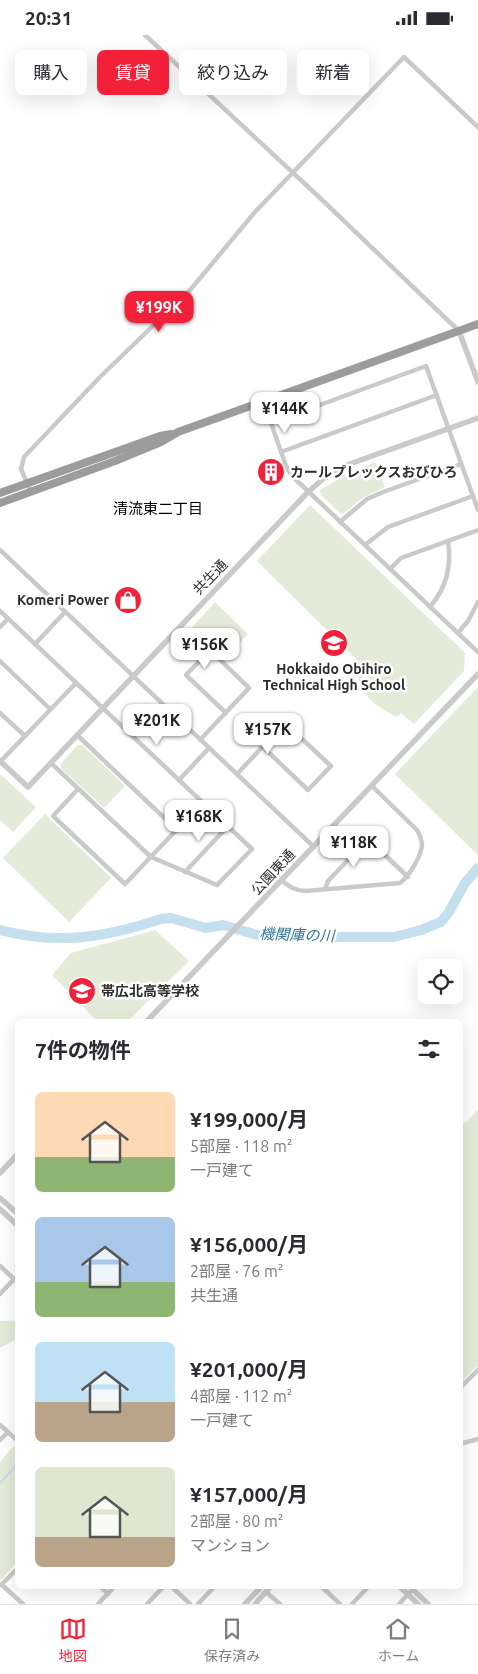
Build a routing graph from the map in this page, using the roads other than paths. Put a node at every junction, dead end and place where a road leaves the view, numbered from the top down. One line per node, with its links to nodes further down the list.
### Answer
1 (145, 35): 3 (street)
2 (478, 127): 3 (street)
3 (292, 172): 5 (street); 13 (street)
4 (478, 324): 5 (highway)
5 (459, 331): 6 (street); 10 (highway)
6 (478, 382)
7 (436, 395): 9 (street); 11 (street); 11 (street)
8 (478, 418): 9 (street, 共生通)
9 (448, 428): 12 (street); 15 (street, 共生通)
10 (178, 433): 13 (highway); 14 (highway)
11 (281, 452): 15 (street)
12 (461, 464): 17 (street); 21 (street)
13 (28, 483): 14 (street); 16 (highway)
14 (31, 492): 18 (highway)
15 (308, 492): 21 (street); 38 (street, 共生通)
16 (0, 493)
17 (473, 496): 19 (street); 24 (street)
18 (0, 503)
19 (477, 504): 20 (street)
20 (478, 510)
21 (340, 522): 24 (street)
22 (478, 530): 23 (street)
23 (448, 541): 26 (street); 28 (street)
24 (365, 545): 26 (street)
25 (0, 550): 30 (street)
26 (390, 569): 28 (street)
27 (478, 601): 33 (street)
28 (430, 607): 33 (street)
29 (0, 611): 31 (street)
30 (65, 611): 34 (street); 38 (street)
31 (8, 619): 32 (street); 34 (street)
32 (0, 627)
33 (458, 633): 35 (street)
34 (35, 643): 39 (street)
35 (478, 652)
36 (0, 661): 40 (street)
37 (478, 673): 53 (street, 公園東通)
38 (133, 677): 41 (street, 共生通); 46 (street)
39 (76, 683): 40 (street); 41 (street)
40 (50, 709): 45 (street)
41 (103, 709): 44 (street, 共生通); 52 (street)
42 (0, 713): 45 (street)
43 (226, 713): 43 (street); 46 (street)
44 (77, 735): 50 (street, 共生通); 57 (street)
45 (25, 736): 49 (street)
46 (200, 740): 48 (street)
47 (262, 747): 47 (street); 51 (street)
48 (209, 748): 51 (street); 52 (street)
49 (0, 761): 50 (street, 共生通)
50 (51, 763): 54 (street)
51 (237, 774): 58 (street)
52 (179, 780): 55 (street)
53 (372, 786): 58 (street, 公園東通); 61 (street)
54 (78, 789): 59 (street); 59 (street)
55 (202, 803): 56 (street); 57 (street)
56 (228, 826): 60 (street); 60 (street)
57 (177, 830): 59 (street)
58 (314, 847): 62 (street, 公園東通)
59 (151, 857): 60 (street)
60 (184, 872)
61 (408, 877): 63 (street); 63 (street)
62 (282, 881): 63 (street); 64 (street, 公園東通)
63 (325, 889)
64 (149, 1019)
65 (15, 1157): 66 (street)
66 (0, 1173)
67 (0, 1198): 69 (street)
68 (0, 1209): 70 (street)
69 (15, 1211)
70 (15, 1223)
71 (0, 1266): 72 (street)
72 (15, 1276)
73 (15, 1278): 74 (street)
74 (0, 1294)
75 (478, 1370): 76 (street)
76 (463, 1385)
77 (0, 1425): 78 (street)
78 (8, 1432): 79 (street); 81 (street)
79 (15, 1437)
80 (478, 1439): 82 (street)
81 (0, 1440)
82 (463, 1442)
83 (15, 1571): 84 (street)
84 (1, 1586): 100 (street)
85 (103, 1589): 98 (street)
86 (112, 1589): 98 (street)
87 (161, 1589): 102 (street)
88 (174, 1589): 103 (street)
89 (212, 1589): 104 (street)
90 (259, 1589): 105 (street)
91 (268, 1589): 97 (street)
92 (324, 1589): 108 (street)
93 (366, 1589): 109 (street)
94 (402, 1589): 99 (street)
95 (411, 1589): 99 (street)
96 (412, 1589): 112 (street)
97 (266, 1591): 106 (street); 107 (street)
98 (108, 1593): 101 (street)
99 (408, 1595): 110 (street); 111 (street)
100 (23, 1604)
101 (98, 1604)
102 (147, 1604)
103 (190, 1604)
104 (198, 1604)
105 (245, 1604)
106 (255, 1604)
107 (280, 1604)
108 (340, 1604)
109 (352, 1604)
110 (399, 1604)
111 (418, 1604)
112 (428, 1604)

